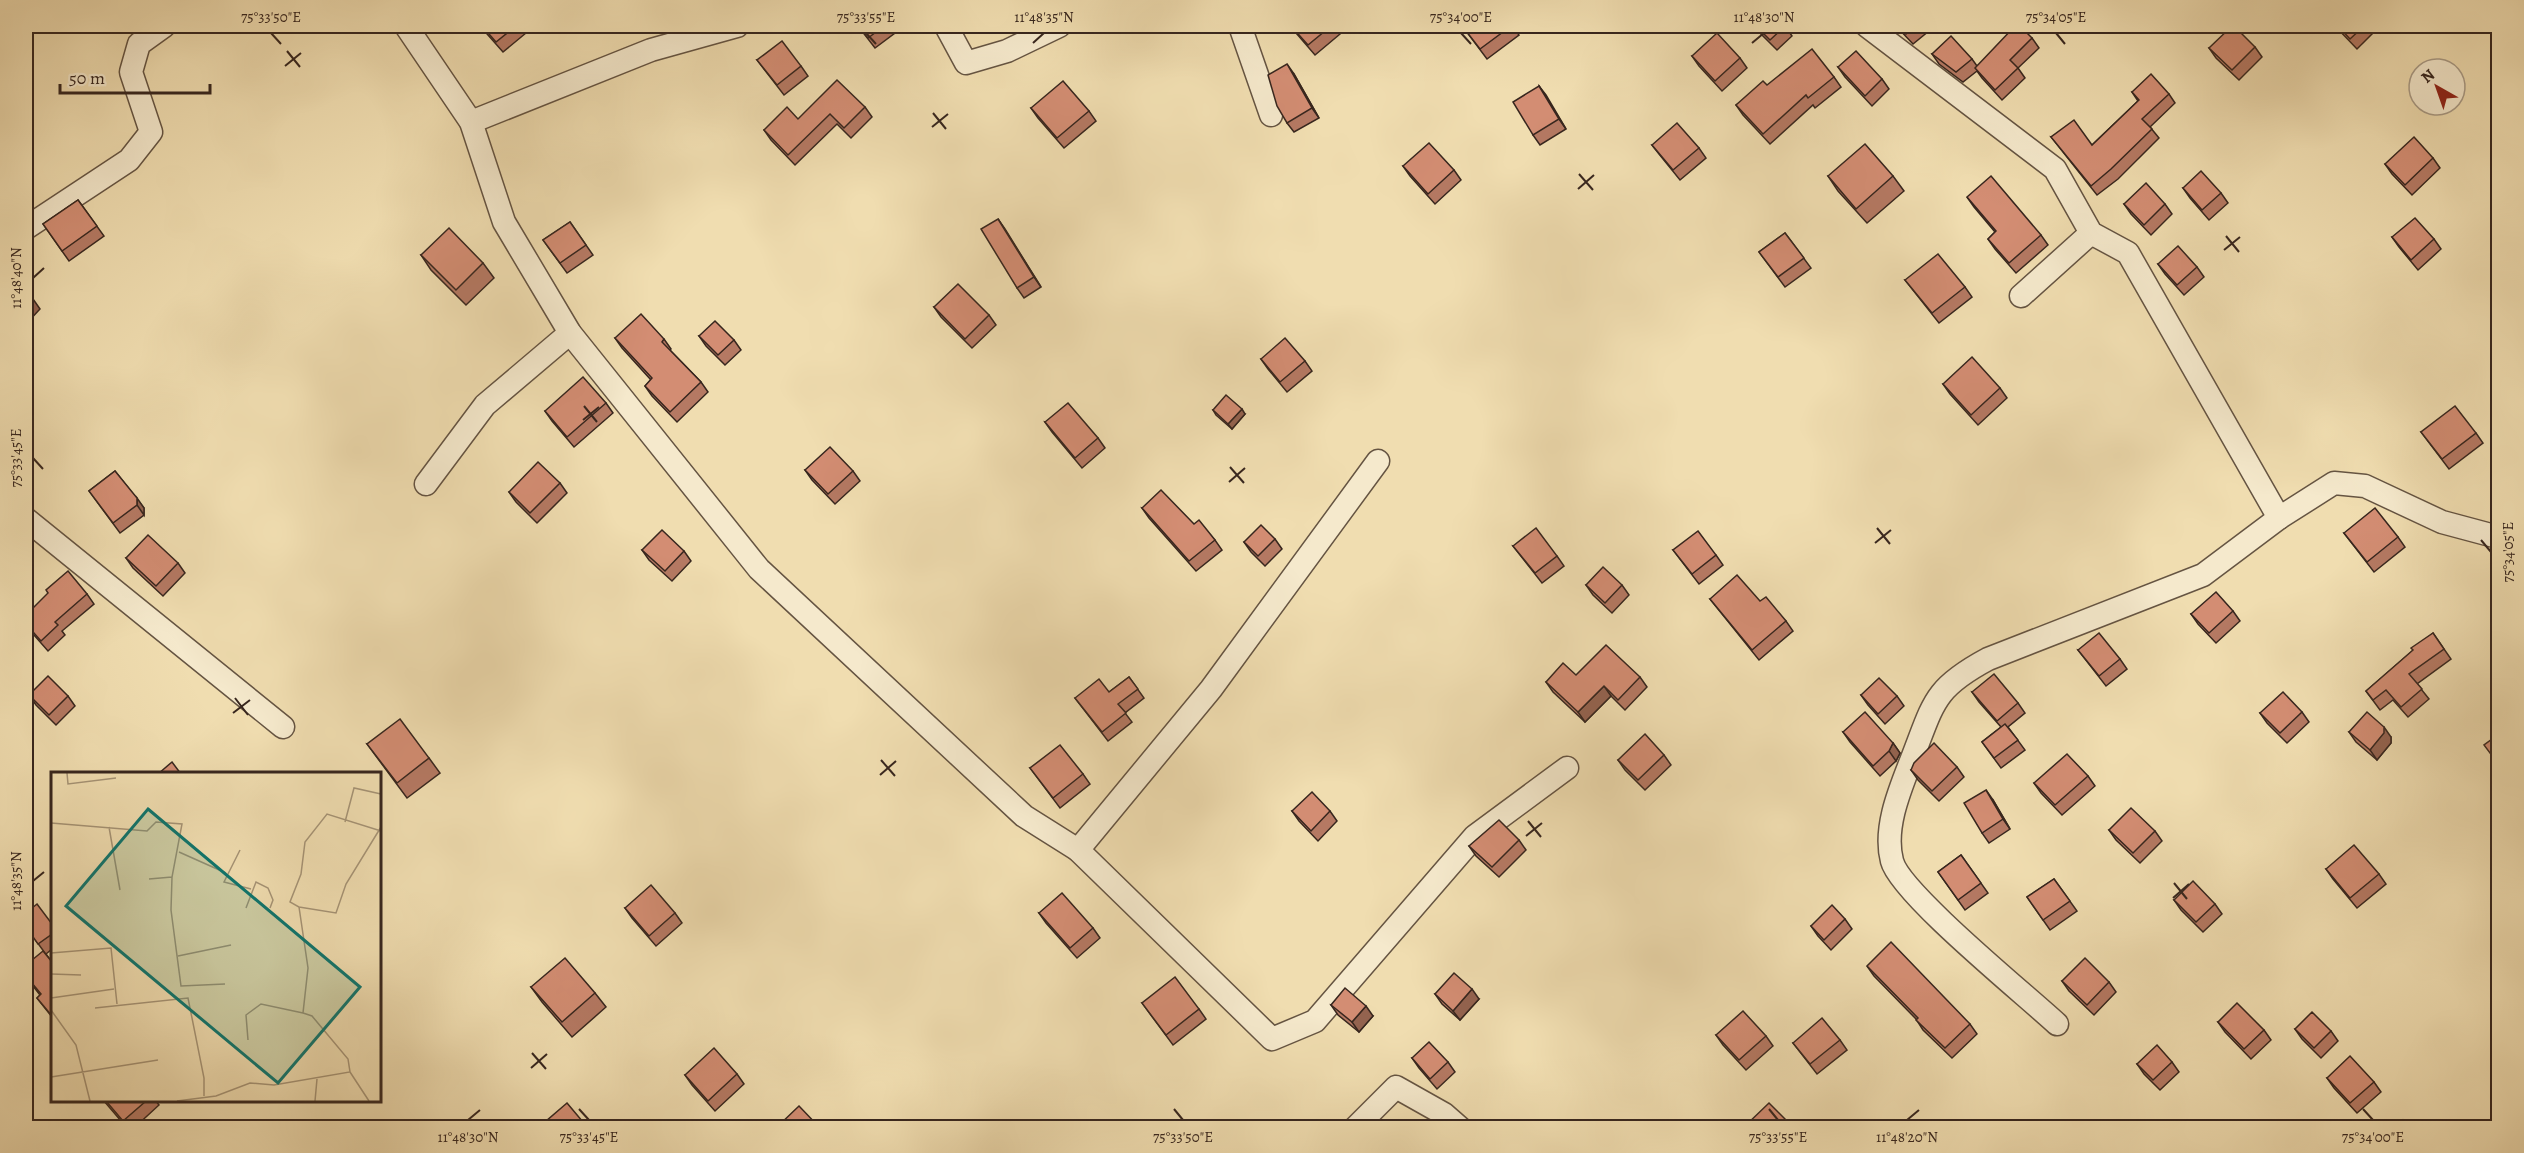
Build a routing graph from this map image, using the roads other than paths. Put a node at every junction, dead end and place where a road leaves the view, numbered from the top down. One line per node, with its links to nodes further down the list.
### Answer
1 (164, 26): 10 (street)
2 (406, 26): 9 (street)
3 (737, 26): 9 (street)
4 (946, 26): 5 (street)
5 (1059, 26)
6 (1240, 26): 8 (street)
7 (1867, 26): 11 (street)
8 (1271, 115)
9 (471, 122): 13 (street)
10 (26, 228)
11 (2091, 233): 12 (street); 16 (street)
12 (2021, 296)
13 (570, 333): 15 (street); 21 (street)
14 (1378, 461): 21 (street)
15 (426, 484)
16 (2279, 518): 18 (street); 22 (street)
17 (26, 519): 19 (street)
18 (2499, 537)
19 (283, 727)
20 (1567, 768): 21 (street)
21 (1078, 850)
22 (2057, 1024)
23 (1355, 1128): 24 (street)
24 (1460, 1128)

